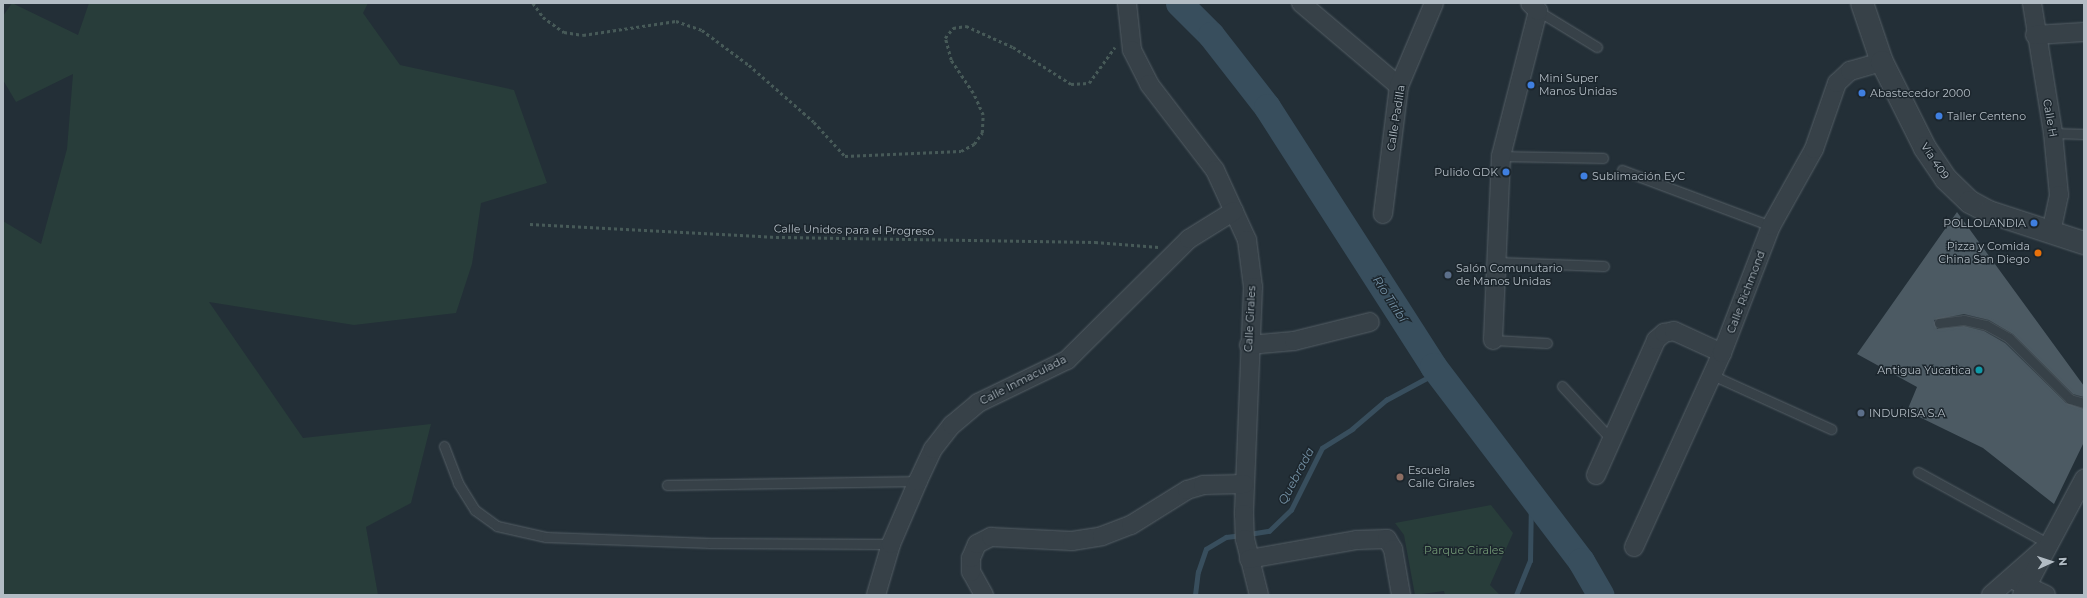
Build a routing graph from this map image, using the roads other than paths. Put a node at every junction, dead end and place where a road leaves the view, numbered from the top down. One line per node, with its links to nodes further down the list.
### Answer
1 (1127, 3): 17 (street, Calle Girales)
2 (1301, 3): 11 (street)
3 (1434, 3): 11 (street, Calle Padilla)
4 (1862, 3): 10 (street, Vía 409)
5 (2032, 3): 8 (street, Calle H)
6 (1534, 7): 9 (lane); 14 (street)
7 (2084, 32): 8 (street)
8 (2035, 35): 12 (street, Calle H)
9 (1597, 47)
10 (1882, 62): 19 (street, Calle Richmond); 20 (street, Vía 409)
11 (1400, 86): 18 (street, Calle Padilla)
12 (2053, 133): 13 (lane); 20 (street, Calle H)
13 (2084, 134)
14 (1501, 156): 15 (lane); 22 (street)
15 (1604, 158)
16 (1622, 170): 19 (lane)
17 (1234, 211): 28 (street, Calle Girales); 39 (street, Calle Inmaculada)
18 (1383, 214)
19 (1771, 226): 29 (street, Calle Richmond)
20 (2051, 233): 21 (street, Vía 409)
21 (2084, 243)
22 (1498, 262): 23 (lane); 26 (street)
23 (1604, 266)
24 (1370, 322): 28 (street)
25 (1939, 323): 32 (lane)
26 (1493, 340): 27 (lane)
27 (1547, 343)
28 (1249, 344): 40 (street, Calle Girales)
29 (1722, 353): 30 (street, Calle Richmond); 34 (street)
30 (1712, 375): 33 (lane); 44 (street, Calle Richmond)
31 (1562, 386): 34 (lane)
32 (2084, 403)
33 (1831, 429)
34 (1611, 439): 37 (street)
35 (444, 446): 42 (lane)
36 (1918, 472): 43 (lane)
37 (1596, 474)
38 (2084, 479): 43 (street)
39 (918, 481): 41 (lane); 42 (street, Calle Inmaculada)
40 (1244, 484): 45 (street, Calle Girales); 49 (street)
41 (667, 485)
42 (891, 544): 48 (street, Calle Inmaculada)
43 (2049, 544): 46 (street); 47 (street)
44 (1634, 547)
45 (1249, 559): 50 (street, Calle Girales); 51 (street)
46 (2011, 578): 47 (street); 52 (street)
47 (2024, 590): 53 (street)
48 (876, 595)
49 (984, 595)
50 (1259, 595)
51 (1401, 595)
52 (1991, 595)
53 (2046, 595)

